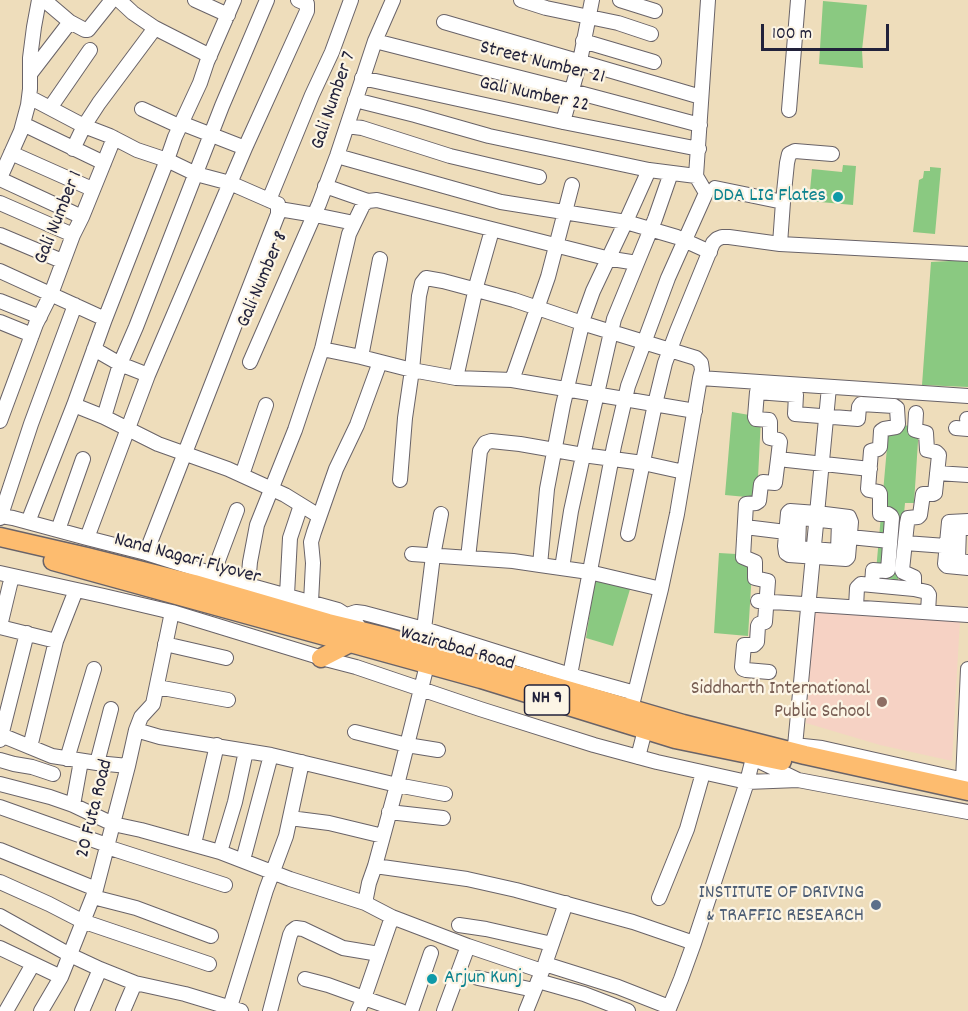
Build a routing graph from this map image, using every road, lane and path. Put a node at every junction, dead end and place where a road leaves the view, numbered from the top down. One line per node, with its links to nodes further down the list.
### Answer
1 (42, 0): 18 (street); 28 (street)
2 (112, 0): 18 (street)
3 (119, 0): 20 (street)
4 (195, 0): 16 (street)
5 (234, 0): 16 (street)
6 (267, 0): 43 (street)
7 (298, 0): 45 (street)
8 (351, 0): 67 (street)
9 (393, 0): 22 (street, Gali Number 7)
10 (521, 0): 17 (street)
11 (592, 0): 17 (street)
12 (620, 0): 15 (street)
13 (708, 0): 32 (street)
14 (798, 0): 36 (street)
15 (655, 11)
16 (228, 15): 25 (street)
17 (589, 17): 21 (street); 23 (street)
18 (70, 22): 28 (street)
19 (444, 22): 26 (street)
20 (155, 28): 25 (street); 41 (street)
21 (651, 34)
22 (375, 41): 29 (street, Gali Number 7); 30 (street, Street Number 21)
23 (583, 41): 26 (street); 27 (street)
24 (90, 50): 34 (street)
25 (210, 56): 39 (street)
26 (580, 61): 30 (street); 32 (street)
27 (654, 62)
28 (30, 74): 31 (street)
29 (362, 78): 33 (street, Gali Number 7); 37 (street, Gali Number 22)
30 (572, 91): 37 (street); 40 (street, Street Number 21)
31 (29, 97): 34 (street); 38 (street)
32 (701, 97): 40 (street)
33 (356, 100): 42 (street, Gali Number 7); 53 (street)
34 (50, 108): 41 (street)
35 (142, 109): 39 (street)
36 (789, 110)
37 (562, 123): 47 (street, Gali Number 22)
38 (23, 124): 46 (street, Gali Number 1); 48 (street)
39 (180, 124): 43 (street); 51 (street)
40 (700, 125): 47 (street)
41 (84, 126): 44 (street); 46 (street)
42 (347, 126): 50 (street, Gali Number 7); 57 (street)
43 (211, 135): 45 (street); 55 (street)
44 (114, 138): 51 (street); 52 (street)
45 (245, 148): 59 (street)
46 (73, 149): 52 (street, Gali Number 1)
47 (699, 149): 56 (street)
48 (11, 153): 58 (street); 63 (street)
49 (832, 154): 65 (street)
50 (337, 156): 61 (street, Gali Number 7); 68 (street)
51 (167, 160): 55 (street); 93 (street)
52 (104, 163): 63 (street, Gali Number 1)
53 (650, 170): 54 (street); 71 (street)
54 (671, 173): 56 (street); 73 (street)
55 (196, 174): 59 (street); 105 (street)
56 (696, 176): 77 (street)
57 (539, 177)
58 (0, 178): 70 (street)
59 (230, 183): 67 (street); 107 (street)
60 (572, 185): 68 (street)
61 (325, 186): 64 (street); 69 (street, Gali Number 7)
62 (715, 188): 65 (street)
63 (92, 189): 70 (street, Gali Number 1)
64 (368, 201): 72 (street); 74 (street)
65 (783, 202): 78 (street)
66 (0, 203): 76 (street)
67 (274, 204): 69 (street); 126 (street)
68 (565, 213): 71 (street); 79 (street)
69 (315, 214): 72 (street); 103 (street, Gali Number 8)
70 (82, 217): 76 (street, Gali Number 1)
71 (626, 222): 73 (street); 82 (street)
72 (354, 223): 100 (street)
73 (651, 229): 77 (street); 85 (street)
74 (492, 230): 79 (street); 87 (street)
75 (0, 235): 84 (street)
76 (73, 235): 84 (street, Gali Number 1)
77 (684, 241): 80 (street); 98 (street)
78 (780, 244): 80 (street); 81 (street)
79 (557, 245): 82 (street); 91 (street)
80 (710, 252): 101 (street)
81 (968, 254)
82 (609, 258): 85 (street); 95 (street)
83 (380, 259): 102 (street)
84 (62, 261): 88 (street, Gali Number 1)
85 (637, 263): 96 (street)
86 (0, 272): 88 (street)
87 (476, 290): 91 (street); 106 (street); 108 (street)
88 (51, 294): 90 (street); 92 (street, Gali Number 1)
89 (0, 301): 92 (street)
90 (75, 304): 93 (street); 145 (street)
91 (536, 308): 95 (street); 110 (street)
92 (40, 317): 97 (street, Gali Number 1)
93 (105, 319): 99 (street)
94 (0, 322): 97 (street)
95 (582, 323): 96 (street); 112 (street)
96 (611, 332): 98 (street); 113 (street)
97 (32, 335): 123 (street, Gali Number 1)
98 (644, 341): 101 (street); 115 (street)
99 (94, 349): 105 (street); 117 (street)
100 (322, 349): 102 (street); 139 (street)
101 (670, 350): 109 (street); 116 (street)
102 (361, 357): 104 (street)
103 (250, 362)
104 (380, 362): 106 (street); 143 (street)
105 (120, 364): 107 (street); 121 (street)
106 (412, 370): 108 (street); 138 (street)
107 (148, 375): 124 (street)
108 (456, 378): 110 (street)
109 (700, 378): 111 (street); 119 (street)
110 (512, 380): 112 (street)
111 (829, 387): 114 (street); 122 (street)
112 (567, 388): 113 (street); 125 (street)
113 (597, 395): 115 (street); 127 (street)
114 (968, 396)
115 (625, 398): 116 (street); 129 (street)
116 (655, 404): 119 (street); 131 (street)
117 (74, 405): 121 (street); 147 (street)
118 (266, 405): 136 (street)
119 (695, 411): 134 (street)
120 (916, 413): 135 (street)
121 (104, 417): 124 (street)
122 (826, 417): 130 (street); 132 (street); 133 (street)
123 (0, 421)
124 (128, 429): 126 (street); 155 (street)
125 (555, 450): 127 (street); 164 (street); 166 (street)
126 (185, 453): 136 (street); 160 (street)
127 (583, 455): 129 (street); 167 (street)
128 (83, 459): 150 (street)
129 (612, 459): 131 (street); 169 (street)
130 (778, 459): 132 (street); 148 (street)
131 (643, 463): 134 (street); 152 (street)
132 (822, 464): 133 (street); 144 (street)
133 (870, 469): 156 (street)
134 (684, 472): 174 (street)
135 (937, 473): 137 (street); 157 (street)
136 (242, 475): 139 (street)
137 (968, 475)
138 (400, 480)
139 (272, 489): 140 (street); 172 (street)
140 (301, 505): 143 (street); 177 (street)
141 (237, 510): 170 (street)
142 (441, 514): 163 (street)
143 (319, 516): 179 (street)
144 (817, 516): 151 (street); 154 (street); 161 (street); 161 (street)
145 (0, 517): 147 (street)
146 (968, 521): 158 (street)
147 (28, 522): 150 (street)
148 (745, 528): 151 (street); 178 (street)
149 (968, 528): 165 (street)
150 (58, 530): 155 (street)
151 (786, 532): 161 (street)
152 (628, 534)
153 (0, 537): 187 (highway, Nand Nagari Flyover / NH 9)
154 (850, 537): 156 (street); 161 (street)
155 (87, 538): 160 (street)
156 (890, 541): 173 (street)
157 (905, 543): 158 (street); 175 (street)
158 (946, 546): 168 (street)
159 (0, 549): 187 (highway, Nand Nagari Flyover / NH 9)
160 (146, 553): 170 (street)
161 (813, 553): 180 (street)
162 (412, 554): 163 (street)
163 (433, 556): 164 (street); 188 (street)
164 (468, 558): 166 (street)
165 (968, 562)
166 (540, 565): 167 (street)
167 (562, 568): 169 (street)
168 (968, 568)
169 (590, 572): 174 (street); 199 (street)
170 (213, 573): 172 (street)
171 (6, 574): 176 (street); 186 (street)
172 (248, 585): 177 (street)
173 (872, 585): 175 (street); 181 (street)
174 (661, 589): 203 (street)
175 (914, 589): 183 (street)
176 (76, 590): 182 (street); 191 (street)
177 (287, 595): 179 (street)
178 (762, 601): 180 (street); 198 (street)
179 (311, 602): 184 (street)
180 (808, 604): 181 (street); 222 (street)
181 (856, 608): 183 (street)
182 (172, 612): 192 (street, 20 Futa Road); 194 (street)
183 (928, 612): 185 (street)
184 (347, 615): 188 (street); 190 (street)
185 (968, 615)
186 (0, 627): 189 (street)
187 (323, 628): 190 (highway, Nand Nagari Flyover / NH 9)
188 (424, 629): 199 (street)
189 (27, 633): 191 (street); 209 (street)
190 (355, 637): 194 (highway); 195 (highway, Wazirabad Road / NH 9); 203 (highway, Wazirabad Road / NH 9)
191 (56, 641): 212 (street)
192 (165, 644): 193 (street); 200 (street, 20 Futa Road)
193 (226, 657)
194 (321, 658): 201 (street)
195 (427, 664): 201 (street); 207 (highway, Wazirabad Road / NH 9)
196 (94, 669): 220 (street)
197 (968, 669): 204 (street)
198 (769, 672)
199 (570, 675): 203 (street)
200 (157, 687): 202 (street); 206 (street, 20 Futa Road)
201 (421, 688): 211 (street); 218 (street)
202 (228, 700)
203 (633, 701): 215 (highway, Wazirabad Road / NH 9)
204 (967, 707): 216 (street)
205 (111, 709): 223 (street)
206 (136, 730): 210 (street); 224 (street, 20 Futa Road)
207 (645, 730): 215 (highway, Wazirabad Road / NH 9); 218 (street)
208 (355, 732): 211 (street)
209 (1, 737): 212 (street)
210 (217, 745): 214 (street); 241 (street)
211 (407, 746): 213 (street); 230 (street)
212 (30, 747): 220 (street)
213 (438, 750)
214 (246, 751): 217 (street); 244 (street)
215 (749, 751): 222 (highway, NH 9); 227 (street)
216 (966, 754): 229 (street)
217 (271, 755): 221 (street); 245 (street)
218 (638, 757): 225 (street)
219 (0, 760): 226 (street)
220 (74, 760): 223 (street); 233 (street)
221 (302, 762): 230 (street); 237 (street)
222 (800, 762): 227 (street); 229 (highway, NH 9); 232 (highway, NH 9); 236 (street)
223 (97, 763): 224 (street)
224 (128, 765): 239 (street, 20 Futa Road)
225 (703, 773): 227 (street); 251 (street)
226 (53, 774)
227 (747, 782): 259 (street)
228 (0, 784): 233 (street)
229 (966, 784)
230 (397, 785): 231 (street); 235 (street)
231 (444, 794)
232 (968, 802)
233 (73, 806): 239 (street)
234 (0, 807): 242 (street)
235 (390, 812): 238 (street); 240 (street)
236 (968, 812)
237 (290, 818): 240 (street); 247 (street)
238 (443, 818)
239 (113, 824): 241 (street); 242 (street, 20 Futa Road)
240 (383, 836): 246 (street)
241 (194, 844): 244 (street)
242 (107, 846): 249 (street); 250 (street, 20 Futa Road)
243 (0, 850): 250 (street)
244 (220, 852): 245 (street)
245 (243, 860): 247 (street)
246 (375, 866): 252 (street); 253 (street)
247 (272, 873): 252 (street); 275 (street)
248 (0, 882): 256 (street)
249 (225, 885)
250 (95, 893): 256 (street, 20 Futa Road); 258 (street)
251 (659, 898)
252 (365, 903): 255 (street)
253 (566, 903): 259 (street); 260 (street)
254 (0, 916): 265 (street)
255 (392, 917): 261 (street); 264 (street)
256 (82, 921): 265 (street, 20 Futa Road); 267 (street)
257 (459, 925): 260 (street)
258 (211, 936)
259 (694, 943): 276 (street)
260 (552, 944): 269 (street)
261 (468, 946): 269 (street); 285 (street)
262 (0, 948): 266 (street)
263 (431, 953): 284 (street)
264 (379, 954): 274 (street); 281 (street)
265 (70, 955): 268 (street); 270 (street, 20 Futa Road)
266 (33, 964): 270 (street); 277 (street)
267 (208, 964)
268 (100, 969): 273 (street); 279 (street)
269 (540, 976): 271 (street); 276 (street); 286 (street); 287 (street)
270 (61, 977): 278 (street, 20 Futa Road)
271 (478, 978)
272 (305, 979): 274 (street)
273 (135, 983): 275 (street); 280 (street)
274 (364, 998): 282 (street); 283 (street)
275 (235, 1009)
276 (668, 1009)
277 (6, 1011)
278 (41, 1011)
279 (82, 1011)
280 (123, 1011)
281 (270, 1011)
282 (358, 1011)
283 (401, 1011)
284 (411, 1011)
285 (444, 1011)
286 (526, 1011)
287 (628, 1011)

